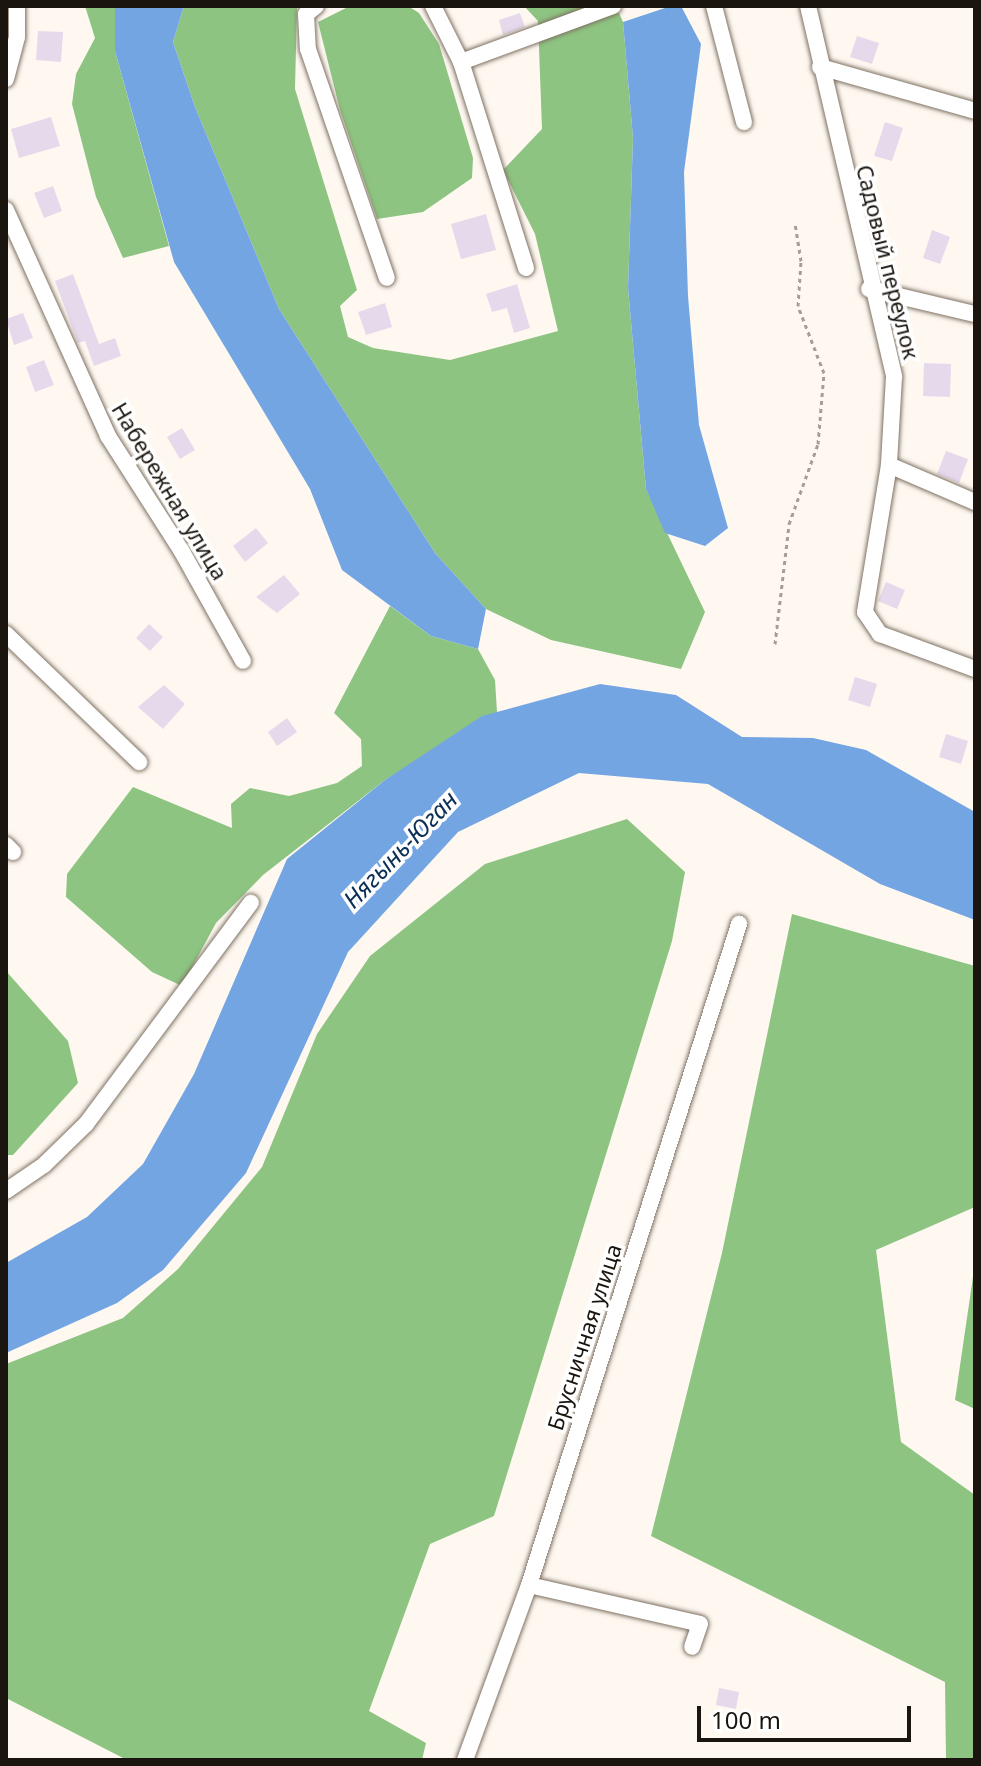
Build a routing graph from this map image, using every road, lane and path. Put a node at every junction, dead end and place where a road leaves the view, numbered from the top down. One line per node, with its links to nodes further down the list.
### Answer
1 (17, 6): 9 (street)
2 (316, 6): 15 (street)
3 (433, 6): 7 (street)
4 (613, 6): 7 (street)
5 (714, 6): 11 (street)
6 (808, 6): 8 (street, Садовый переулок)
7 (461, 62): 14 (street)
8 (820, 67): 10 (street); 16 (street, Садовый переулок)
9 (6, 79)
10 (975, 111)
11 (744, 122)
12 (6, 210): 22 (street, Набережная улица)
13 (795, 223): 21 (path)
14 (526, 268)
15 (387, 278)
16 (869, 289): 17 (street); 18 (street, Садовый переулок)
17 (975, 314)
18 (889, 465): 19 (street); 23 (street, Садовый переулок)
19 (975, 502)
20 (6, 634): 24 (street)
21 (775, 644)
22 (243, 661)
23 (975, 669)
24 (139, 762)
25 (251, 903): 27 (street)
26 (739, 924): 28 (street, Брусничная улица)
27 (6, 1191)
28 (529, 1585): 29 (street); 30 (street, Брусничная улица)
29 (692, 1647)
30 (465, 1760)

